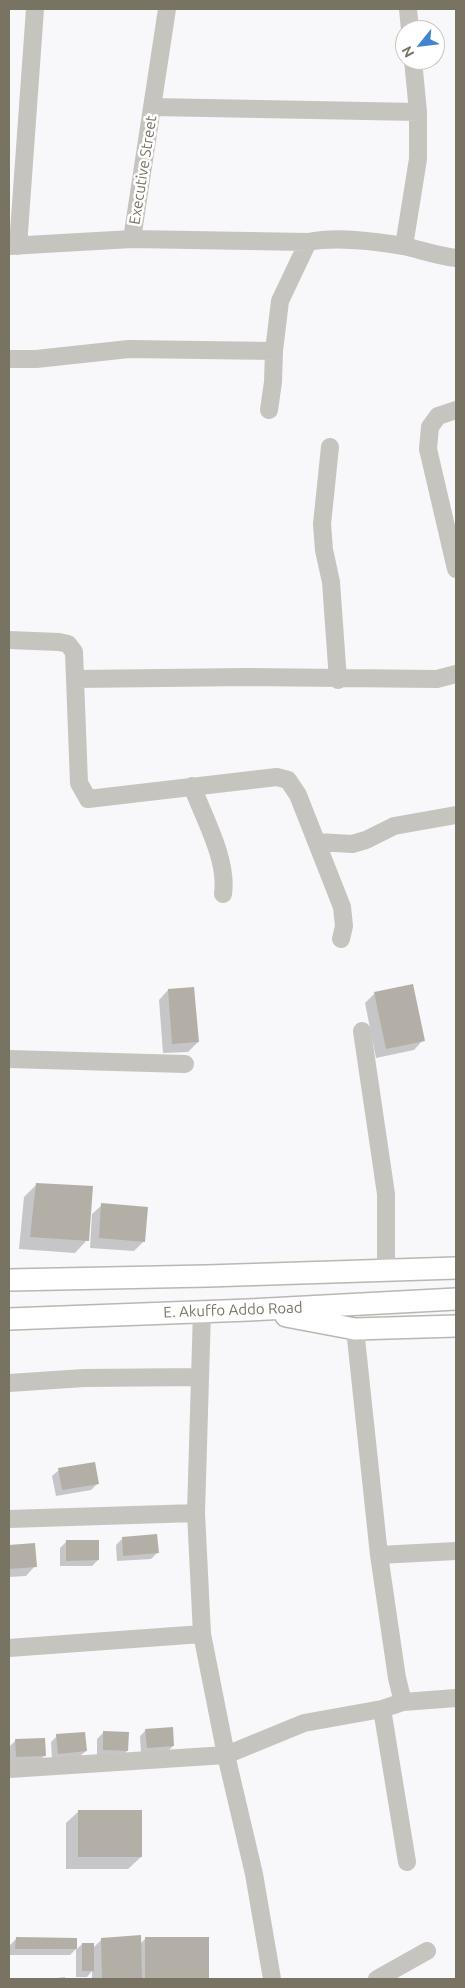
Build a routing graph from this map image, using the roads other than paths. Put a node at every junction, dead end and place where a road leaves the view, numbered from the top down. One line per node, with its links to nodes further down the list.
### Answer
1 (36, 9): 8 (street)
2 (167, 9): 4 (street, Executive Street)
3 (414, 70): 5 (street)
4 (153, 108): 5 (street); 6 (street, Executive Street)
5 (418, 112): 9 (street)
6 (132, 238): 7 (street); 8 (street, Executive Street)
7 (308, 242): 9 (street); 11 (street)
8 (13, 246)
9 (404, 246): 10 (street)
10 (456, 258)
11 (274, 351): 12 (street); 13 (street)
12 (9, 359)
13 (269, 410)
14 (456, 410): 16 (street)
15 (330, 447): 20 (street)
16 (456, 569)
17 (9, 640): 19 (street)
18 (456, 674): 20 (street)
19 (74, 679): 20 (street); 21 (street)
20 (338, 680)
21 (192, 786): 23 (street); 24 (street)
22 (456, 815): 23 (street)
23 (317, 842): 25 (street)
24 (222, 894)
25 (342, 939)
26 (362, 1031): 30 (street)
27 (9, 1059): 28 (street)
28 (185, 1064)
29 (456, 1268): 30 (main road)
30 (386, 1271): 31 (main road)
31 (9, 1280)
32 (456, 1299): 33 (main road, E. Akuffo Addo Road)
33 (249, 1310): 34 (main road, E. Akuffo Addo Road); 37 (main road)
34 (202, 1311): 35 (main road, E. Akuffo Addo Road); 38 (street)
35 (9, 1319)
36 (456, 1326): 37 (main road)
37 (355, 1329): 43 (street)
38 (200, 1376): 39 (street); 40 (street)
39 (9, 1383)
40 (196, 1513): 41 (street); 44 (street)
41 (9, 1519)
42 (456, 1551): 43 (street)
43 (379, 1555): 47 (street)
44 (202, 1634): 45 (street); 49 (street)
45 (9, 1648)
46 (456, 1698): 47 (street)
47 (403, 1702): 48 (street)
48 (382, 1709): 49 (street); 51 (street)
49 (226, 1755): 50 (street); 53 (street)
50 (9, 1769)
51 (407, 1862)
52 (427, 1951): 54 (street)
53 (272, 1979)
54 (377, 1979)

